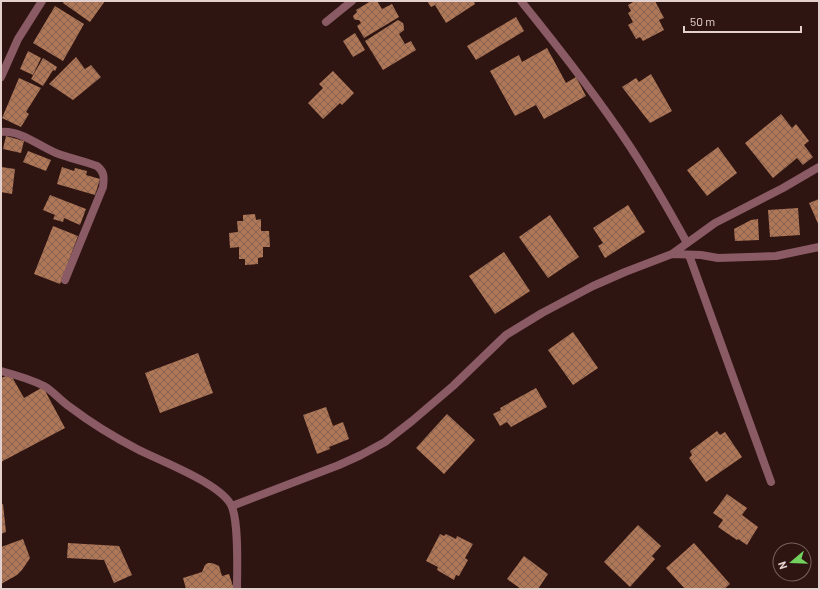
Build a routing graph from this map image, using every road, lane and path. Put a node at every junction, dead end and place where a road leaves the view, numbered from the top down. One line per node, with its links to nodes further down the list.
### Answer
1 (42, 1): 5 (street)
2 (352, 1): 4 (street)
3 (521, 1): 8 (street)
4 (326, 22)
5 (1, 77)
6 (1, 132): 12 (street)
7 (819, 167): 8 (street)
8 (687, 243): 10 (street)
9 (819, 247): 11 (street)
10 (672, 254): 11 (street); 15 (street)
11 (689, 255): 14 (street)
12 (65, 280)
13 (1, 371): 15 (street)
14 (771, 482)
15 (232, 506): 16 (street)
16 (237, 589)

